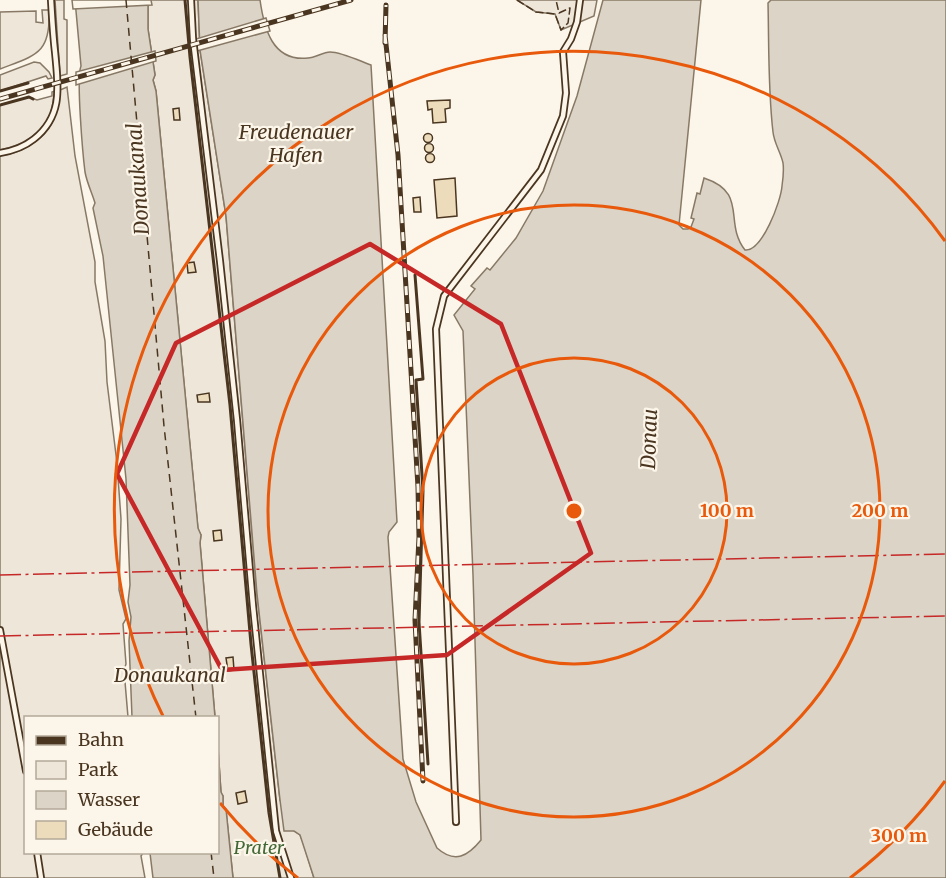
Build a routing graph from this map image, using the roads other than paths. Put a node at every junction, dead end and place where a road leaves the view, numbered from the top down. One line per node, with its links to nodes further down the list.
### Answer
1 (51, 0): 4 (lane)
2 (191, 0): 10 (lane)
3 (580, 0): 7 (lane)
4 (0, 153)
5 (0, 630): 6 (lane)
6 (24, 760)
7 (456, 822)
8 (37, 854): 9 (lane)
9 (41, 878)
10 (291, 878)

